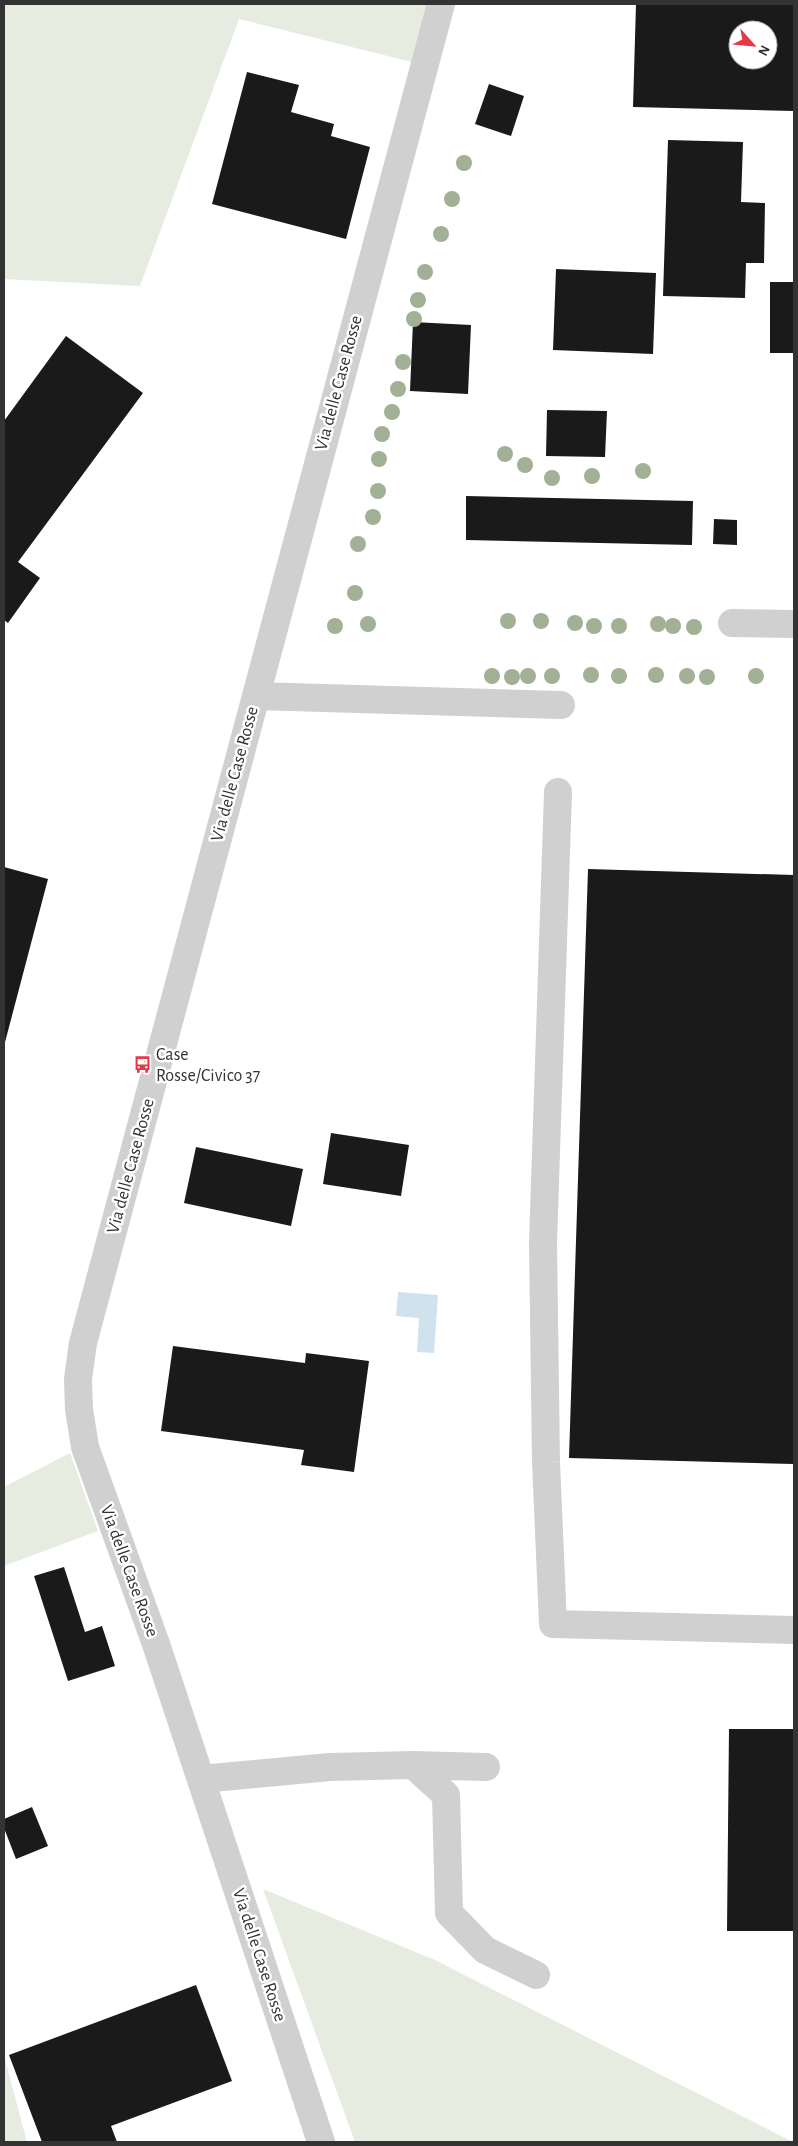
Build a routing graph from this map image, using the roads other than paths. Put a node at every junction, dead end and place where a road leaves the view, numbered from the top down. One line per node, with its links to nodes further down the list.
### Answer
1 (442, 4): 4 (street, Via delle Case Rosse)
2 (732, 623): 3 (street)
3 (794, 624)
4 (256, 696): 5 (street); 10 (street, Via delle Case Rosse)
5 (561, 705)
6 (558, 792): 7 (street)
7 (794, 1630)
8 (413, 1765): 9 (street); 10 (street); 11 (street)
9 (486, 1767)
10 (200, 1779): 12 (street, Via delle Case Rosse)
11 (536, 1975)
12 (320, 2142)

